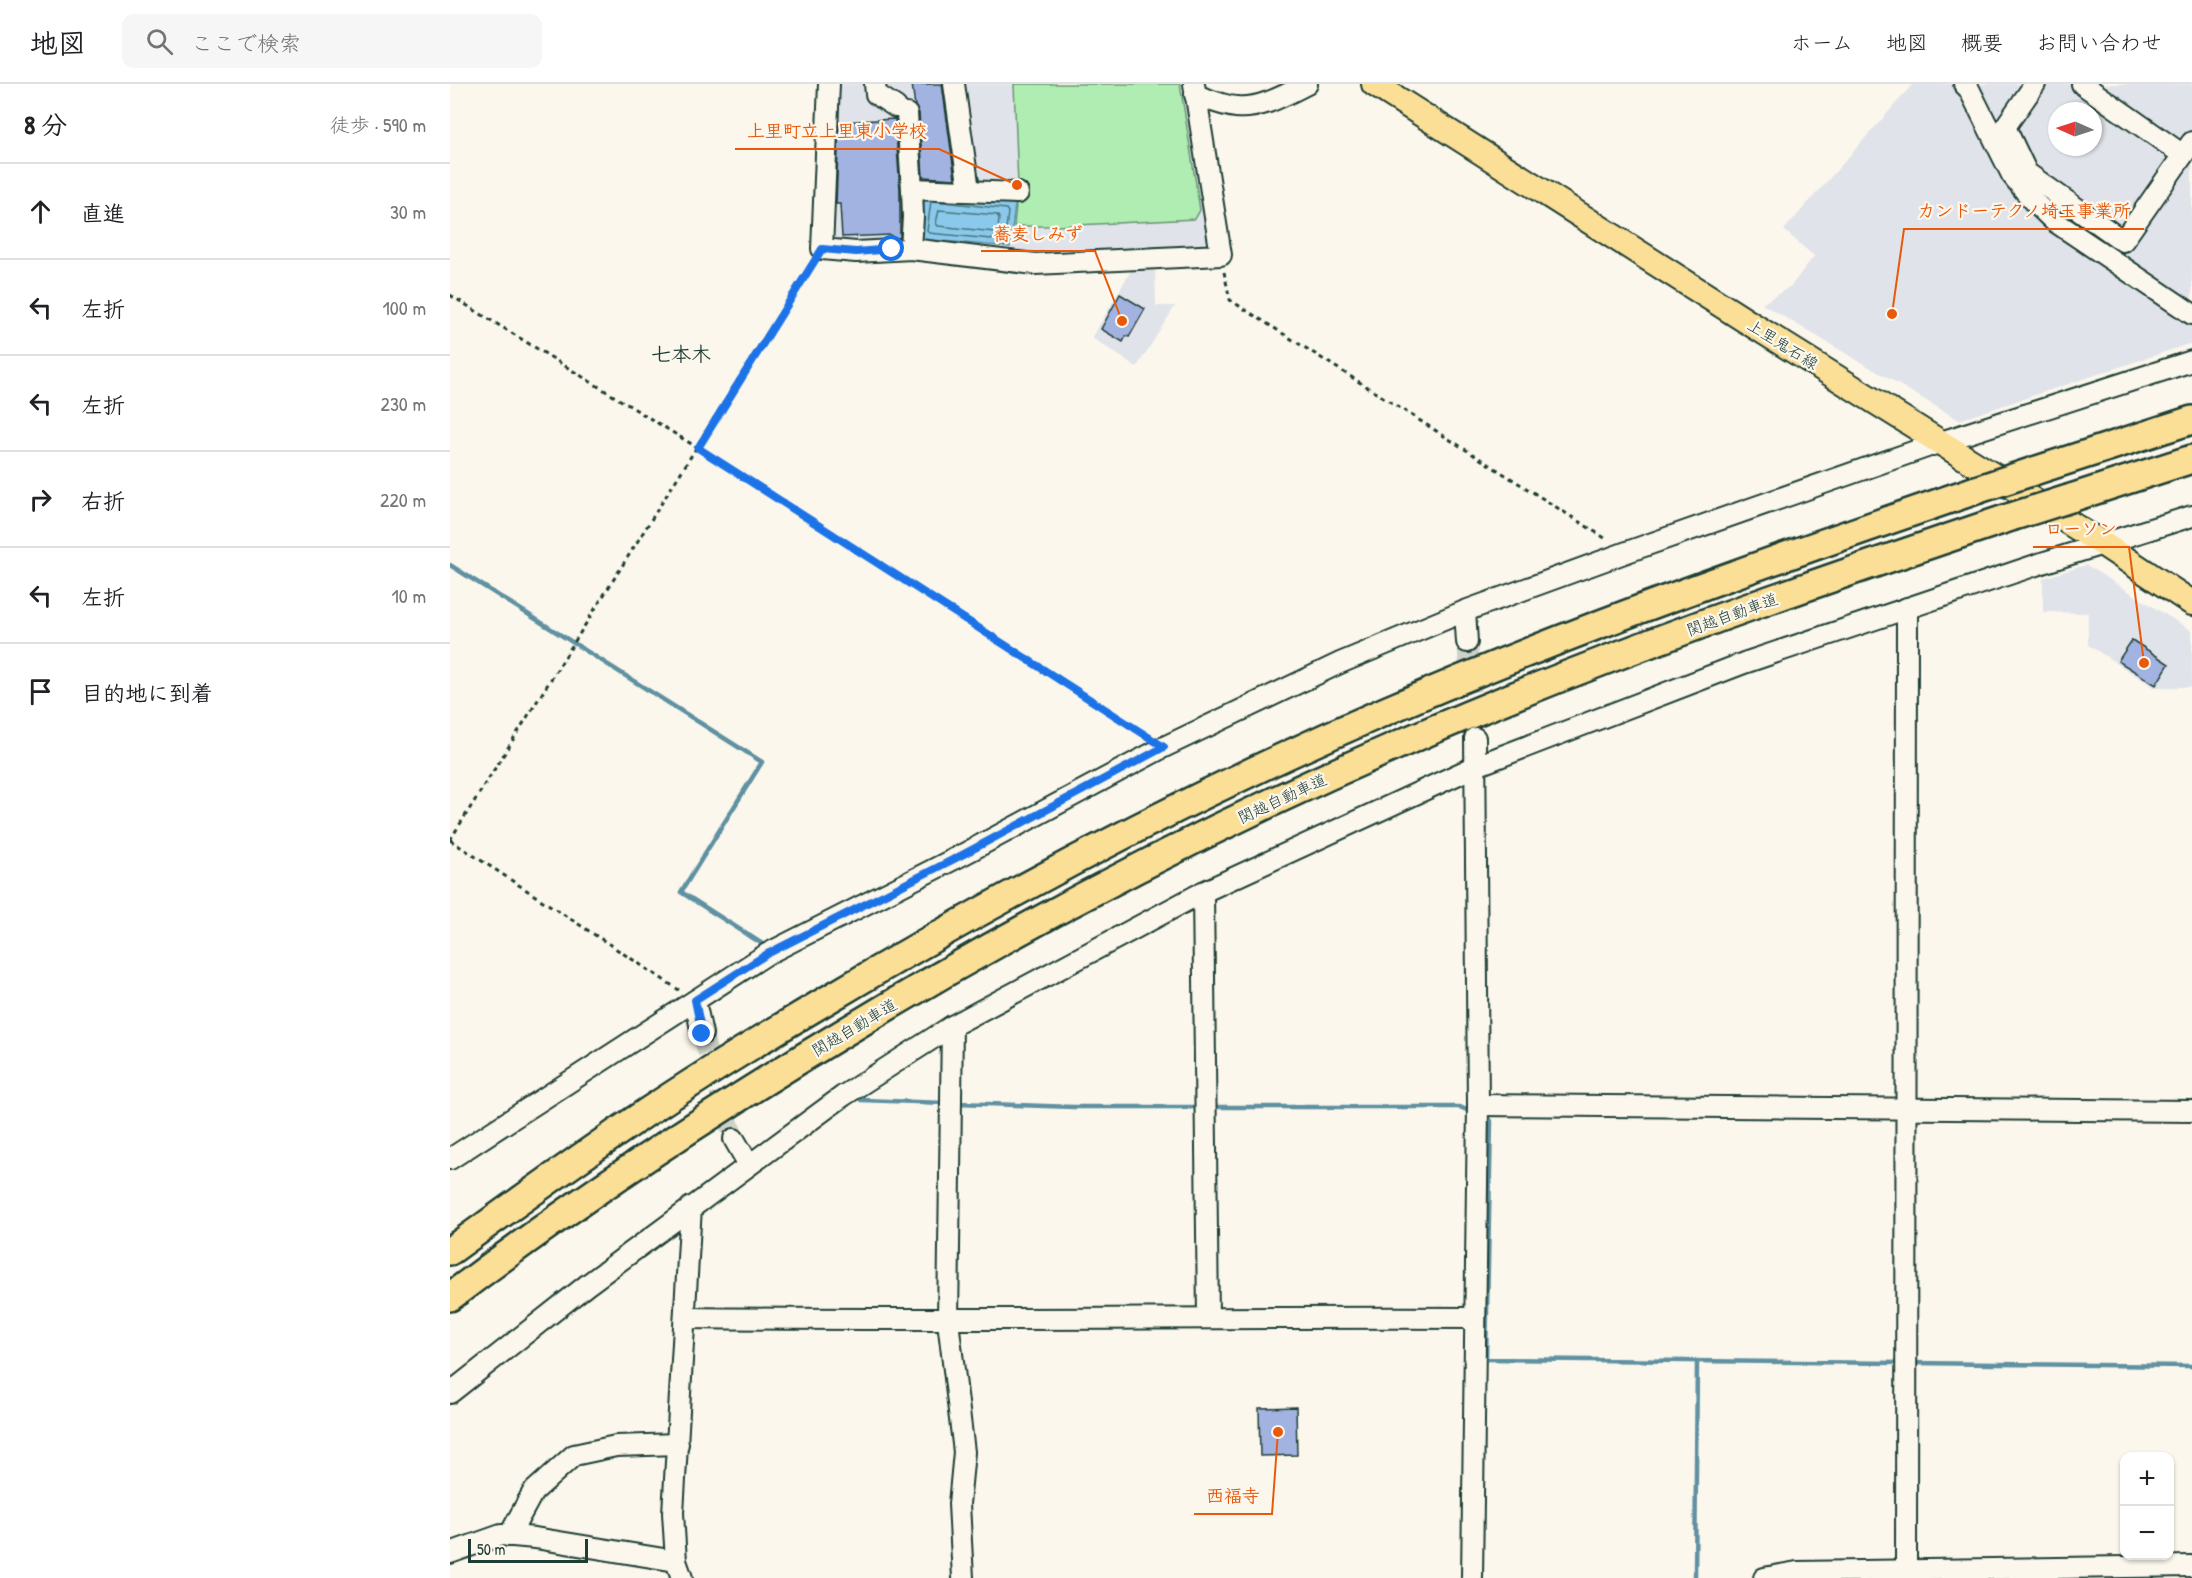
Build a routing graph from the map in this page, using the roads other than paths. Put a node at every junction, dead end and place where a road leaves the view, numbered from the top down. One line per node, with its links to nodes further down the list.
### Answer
1 (828, 84): 14 (street)
2 (875, 84): 11 (street)
3 (954, 84): 12 (street)
4 (1307, 84): 9 (street)
5 (1374, 84): 18 (main road, 上里鬼石線)
6 (1964, 84): 15 (street)
7 (2035, 84): 10 (street)
8 (2082, 84): 10 (street)
9 (1194, 89): 14 (street)
10 (2187, 148)
11 (912, 189): 12 (street); 14 (street)
12 (969, 190): 13 (street)
13 (1017, 193)
14 (910, 249)
15 (2192, 314)
16 (2192, 360): 18 (street)
17 (2192, 420): 39 (highway, bridge)
18 (1941, 442): 21 (main road, 上里鬼石線); 24 (street)
19 (2192, 459): 40 (highway, 関越自動車道, bridge)
20 (2192, 516): 21 (street)
21 (2103, 544): 22 (main road, 上里鬼石線); 23 (street)
22 (2192, 603)
23 (1907, 608): 27 (street); 33 (street)
24 (1465, 611): 25 (street); 29 (street)
25 (1467, 642)
26 (1475, 738): 27 (street)
27 (1476, 766): 28 (street); 32 (street)
28 (1203, 891): 30 (street); 41 (street)
29 (695, 1000): 31 (street); 36 (street)
30 (952, 1026): 37 (street); 44 (street)
31 (702, 1034)
32 (1478, 1105): 33 (street); 43 (street)
33 (1908, 1110): 34 (street); 51 (street)
34 (2192, 1111)
35 (734, 1139): 37 (street)
36 (450, 1159)
37 (749, 1165): 38 (street)
38 (691, 1207): 42 (street); 45 (street)
39 (450, 1251)
40 (450, 1297)
41 (1208, 1317): 43 (street); 44 (street)
42 (686, 1318): 44 (street); 46 (street)
43 (1475, 1318): 53 (street)
44 (948, 1320): 52 (street)
45 (450, 1393)
46 (678, 1444): 47 (street); 50 (street)
47 (509, 1536): 48 (street); 50 (street)
48 (450, 1553)
49 (2192, 1566): 51 (street)
50 (679, 1569)
51 (1906, 1574): 54 (street)
52 (963, 1578)
53 (1472, 1578)
54 (1764, 1578)

